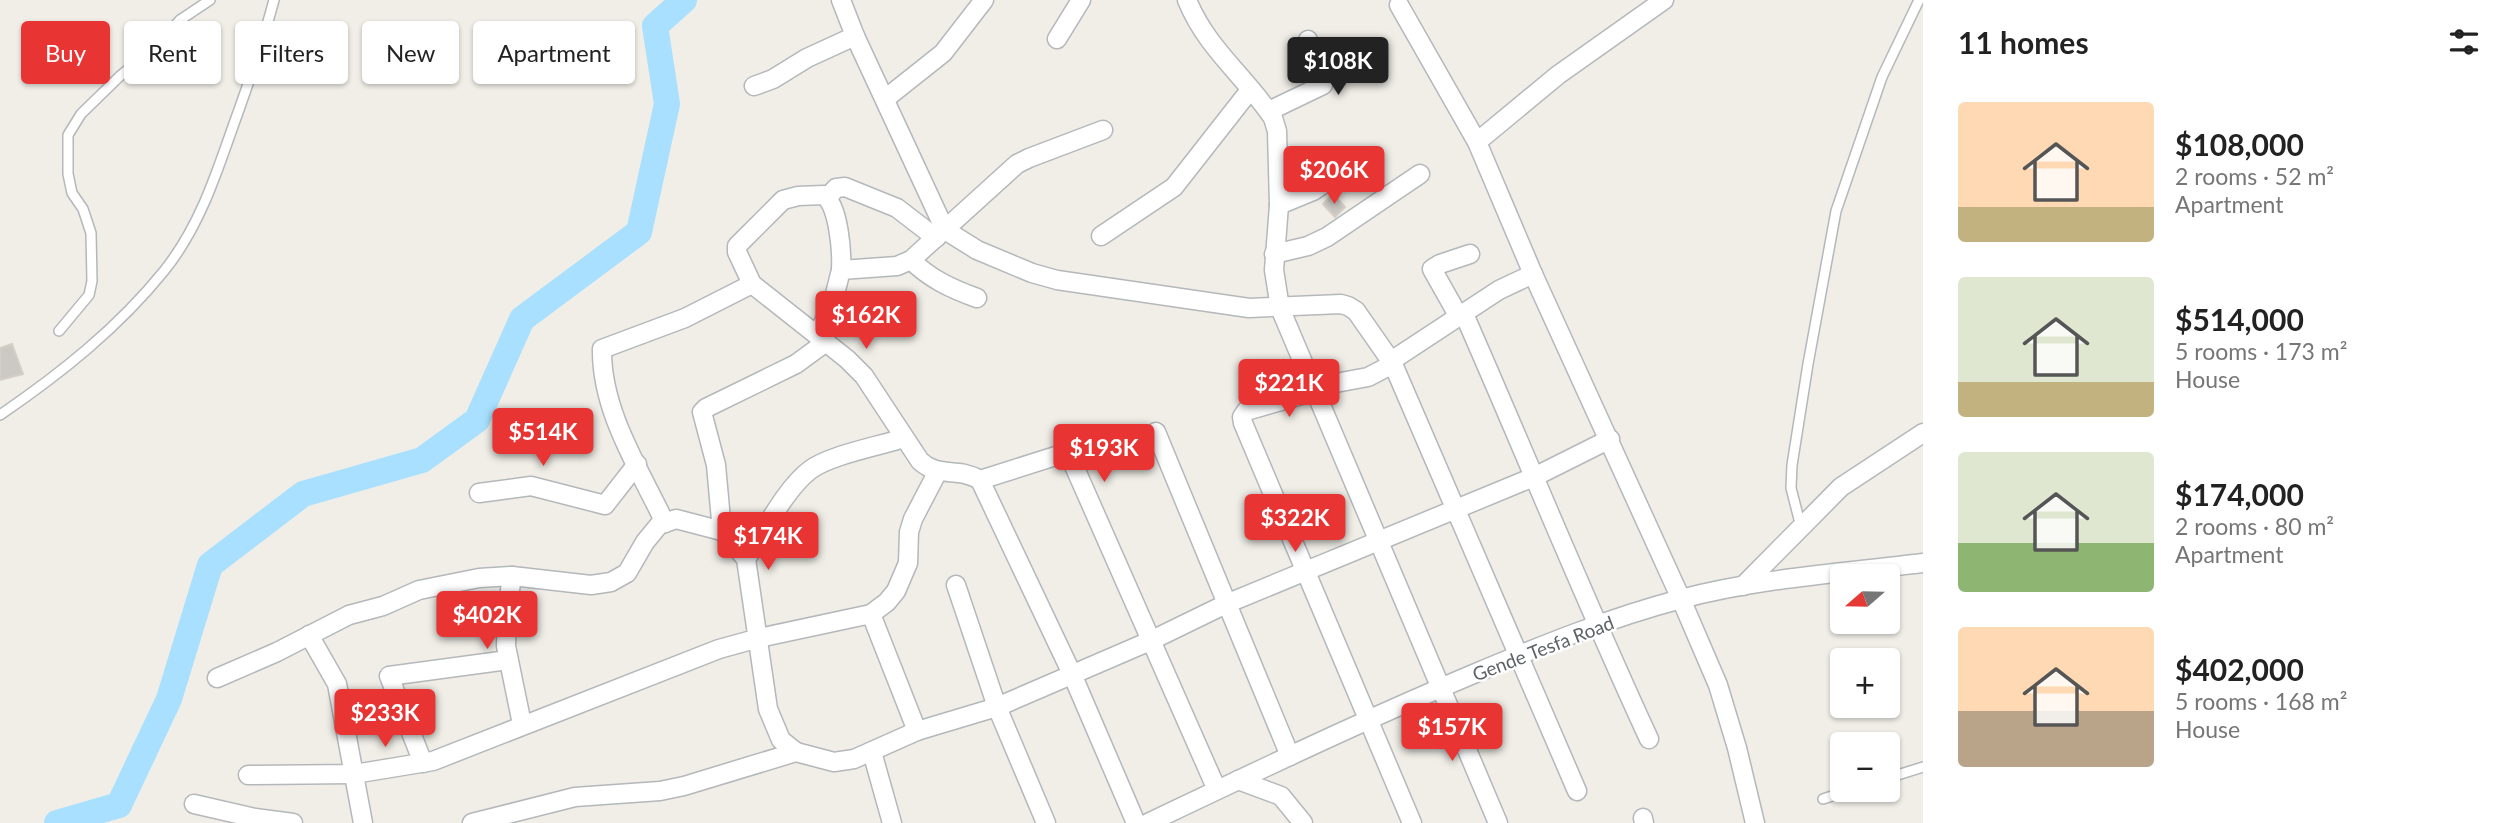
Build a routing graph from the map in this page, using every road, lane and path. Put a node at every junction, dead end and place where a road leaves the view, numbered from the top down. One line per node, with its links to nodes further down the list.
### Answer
1 (210, 0): 34 (lane)
2 (274, 0): 38 (lane)
3 (841, 0): 10 (street)
4 (984, 0): 15 (street)
5 (1081, 0): 11 (street)
6 (1664, 0): 18 (street)
7 (1919, 0): 50 (lane)
8 (1190, 1): 14 (street)
9 (1399, 5): 18 (street)
10 (855, 36): 13 (street); 15 (street)
11 (1057, 39)
12 (1307, 40): 16 (street)
13 (754, 86)
14 (1250, 90): 16 (street); 24 (street)
15 (885, 99): 23 (street)
16 (1269, 111): 22 (street)
17 (1104, 130): 23 (street)
18 (1477, 142): 29 (street)
19 (1363, 157): 22 (street)
20 (1420, 174): 25 (street)
21 (828, 197): 23 (street); 28 (street); 30 (street)
22 (1279, 205): 25 (street)
23 (940, 234): 27 (street); 32 (street)
24 (1101, 236)
25 (1274, 254): 32 (street)
26 (1470, 254): 33 (street)
27 (911, 260): 28 (street); 31 (street)
28 (841, 270): 35 (street)
29 (1533, 274): 33 (street); 42 (street)
30 (752, 284): 35 (street); 43 (street)
31 (976, 298)
32 (1280, 307): 36 (street); 37 (street)
33 (1461, 315): 36 (street); 45 (street)
34 (59, 331)
35 (821, 338): 41 (street); 51 (street)
36 (1392, 363): 37 (street); 48 (street)
37 (1315, 389): 52 (street); 55 (street)
38 (0, 415)
39 (1156, 432): 60 (street)
40 (1923, 433): 50 (street)
41 (904, 438): 44 (street); 53 (street)
42 (1610, 439): 45 (street); 59 (street)
43 (637, 464): 47 (street); 49 (street)
44 (938, 471): 46 (street); 61 (street)
45 (1536, 476): 48 (street); 62 (street)
46 (980, 480): 65 (street); 68 (street)
47 (479, 493)
48 (1457, 509): 52 (street); 66 (street)
49 (665, 523): 51 (street); 56 (street)
50 (1801, 527): 58 (street)
51 (722, 531): 53 (street)
52 (1381, 541): 55 (street); 70 (street)
53 (746, 559): 64 (street)
54 (1923, 563): 58 (street, Gende Tesfa Road)
55 (1304, 571): 60 (street); 72 (street)
56 (512, 576): 63 (street); 67 (street)
57 (956, 584): 71 (street)
58 (1743, 586): 59 (street, Gende Tesfa Road)
59 (1681, 599): 62 (street, Gende Tesfa Road); 100 (street)
60 (1226, 604): 65 (street); 78 (street)
61 (871, 614): 64 (street); 74 (street)
62 (1597, 625): 66 (street, Gende Tesfa Road); 75 (street)
63 (309, 635): 69 (street); 81 (street)
64 (759, 638): 73 (street); 76 (street)
65 (1150, 640): 68 (street); 85 (street)
66 (1518, 655): 70 (street, Gende Tesfa Road); 86 (street)
67 (508, 660): 73 (street); 79 (street)
68 (1072, 674): 71 (street); 95 (street)
69 (217, 678)
70 (1442, 687): 72 (street, Gende Tesfa Road); 99 (street)
71 (997, 707): 74 (street); 94 (street)
72 (1368, 719): 78 (street, Gende Tesfa Road); 98 (street)
73 (522, 724): 79 (street)
74 (917, 730): 77 (street)
75 (1649, 739)
76 (796, 752): 77 (street); 92 (street)
77 (872, 752): 93 (street)
78 (1290, 756): 84 (street, Gende Tesfa Road)
79 (423, 763): 81 (street)
80 (1923, 767): 82 (lane)
81 (354, 774): 83 (street); 91 (street)
82 (1900, 774)
83 (248, 775)
84 (1238, 780): 85 (street, Gende Tesfa Road); 97 (street)
85 (1217, 790): 96 (street, Gende Tesfa Road)
86 (1577, 791)
87 (1830, 797): 88 (lane)
88 (1823, 799)
89 (194, 804): 90 (street)
90 (293, 823)
91 (363, 823)
92 (472, 823)
93 (892, 823)
94 (1046, 823)
95 (1136, 823)
96 (1148, 823)
97 (1303, 823)
98 (1412, 823)
99 (1498, 823)
100 (1755, 823)

